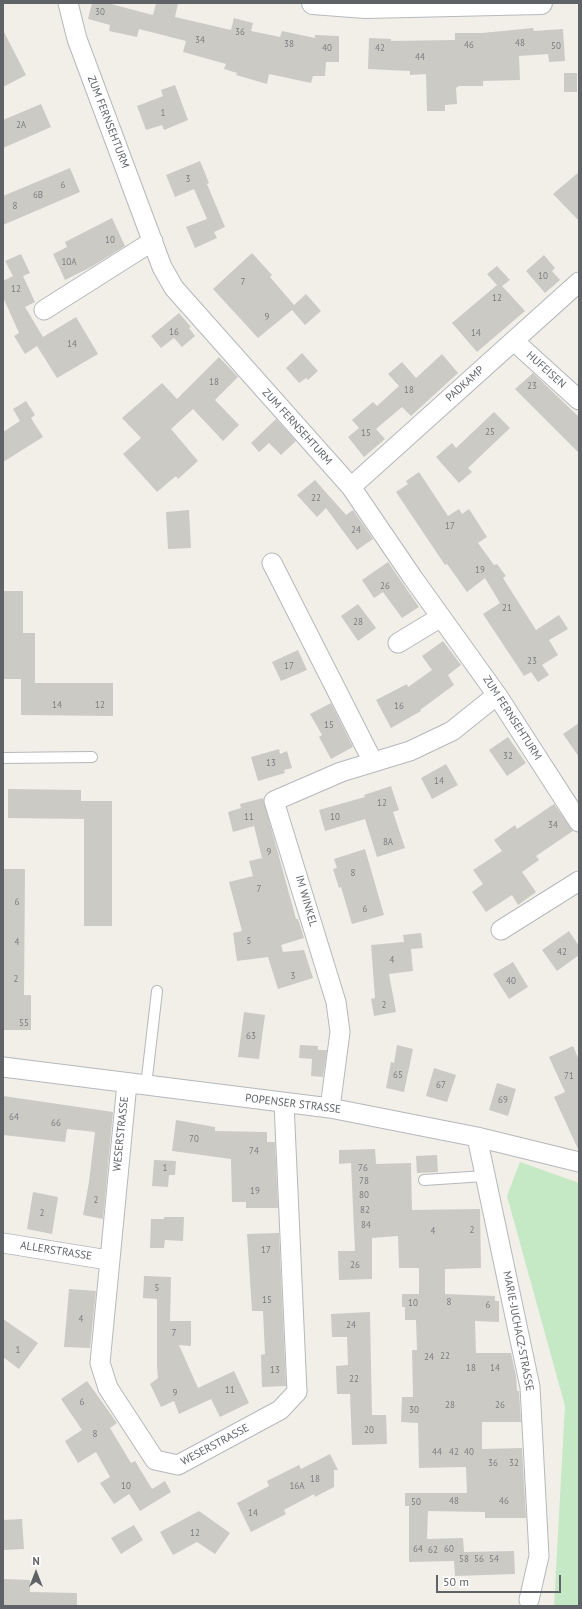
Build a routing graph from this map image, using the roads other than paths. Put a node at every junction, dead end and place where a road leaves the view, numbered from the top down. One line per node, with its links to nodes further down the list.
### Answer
1 (68, 3): 4 (street, ZUM FERNSEHTURM)
2 (313, 3): 3 (main road)
3 (541, 3)
4 (152, 241): 6 (street); 9 (street, ZUM FERNSEHTURM)
5 (579, 282): 7 (street, PADKAMP)
6 (44, 310)
7 (514, 341): 8 (street, HUFEISEN); 9 (street, PADKAMP)
8 (579, 400)
9 (352, 487): 11 (street, ZUM FERNSEHTURM)
10 (272, 563): 16 (street)
11 (441, 616): 12 (street); 13 (street, ZUM FERNSEHTURM)
12 (398, 643)
13 (497, 694): 16 (street, IM WINKEL); 17 (street, ZUM FERNSEHTURM)
14 (92, 757): 15 (lane)
15 (3, 758)
16 (373, 762): 25 (street, IM WINKEL)
17 (579, 822)
18 (579, 881): 19 (street)
19 (501, 930)
20 (157, 991): 23 (lane)
21 (3, 1067): 22 (street, POPENSER STRASSE)
22 (126, 1083): 23 (street, POPENSER STRASSE); 31 (street, WESERSTRASSE)
23 (146, 1086): 24 (street, POPENSER STRASSE)
24 (284, 1103): 25 (street, POPENSER STRASSE); 31 (street, WESERSTRASSE)
25 (330, 1108): 26 (street, POPENSER STRASSE)
26 (477, 1137): 27 (street, POPENSER STRASSE); 28 (street, MARIE-JUCHACZ-STRASSE)
27 (579, 1162)
28 (485, 1176): 29 (lane); 32 (street, MARIE-JUCHACZ-STRASSE)
29 (424, 1180)
30 (3, 1243): 31 (street, ALLERSTRASSE)
31 (108, 1260)
32 (529, 1600)

